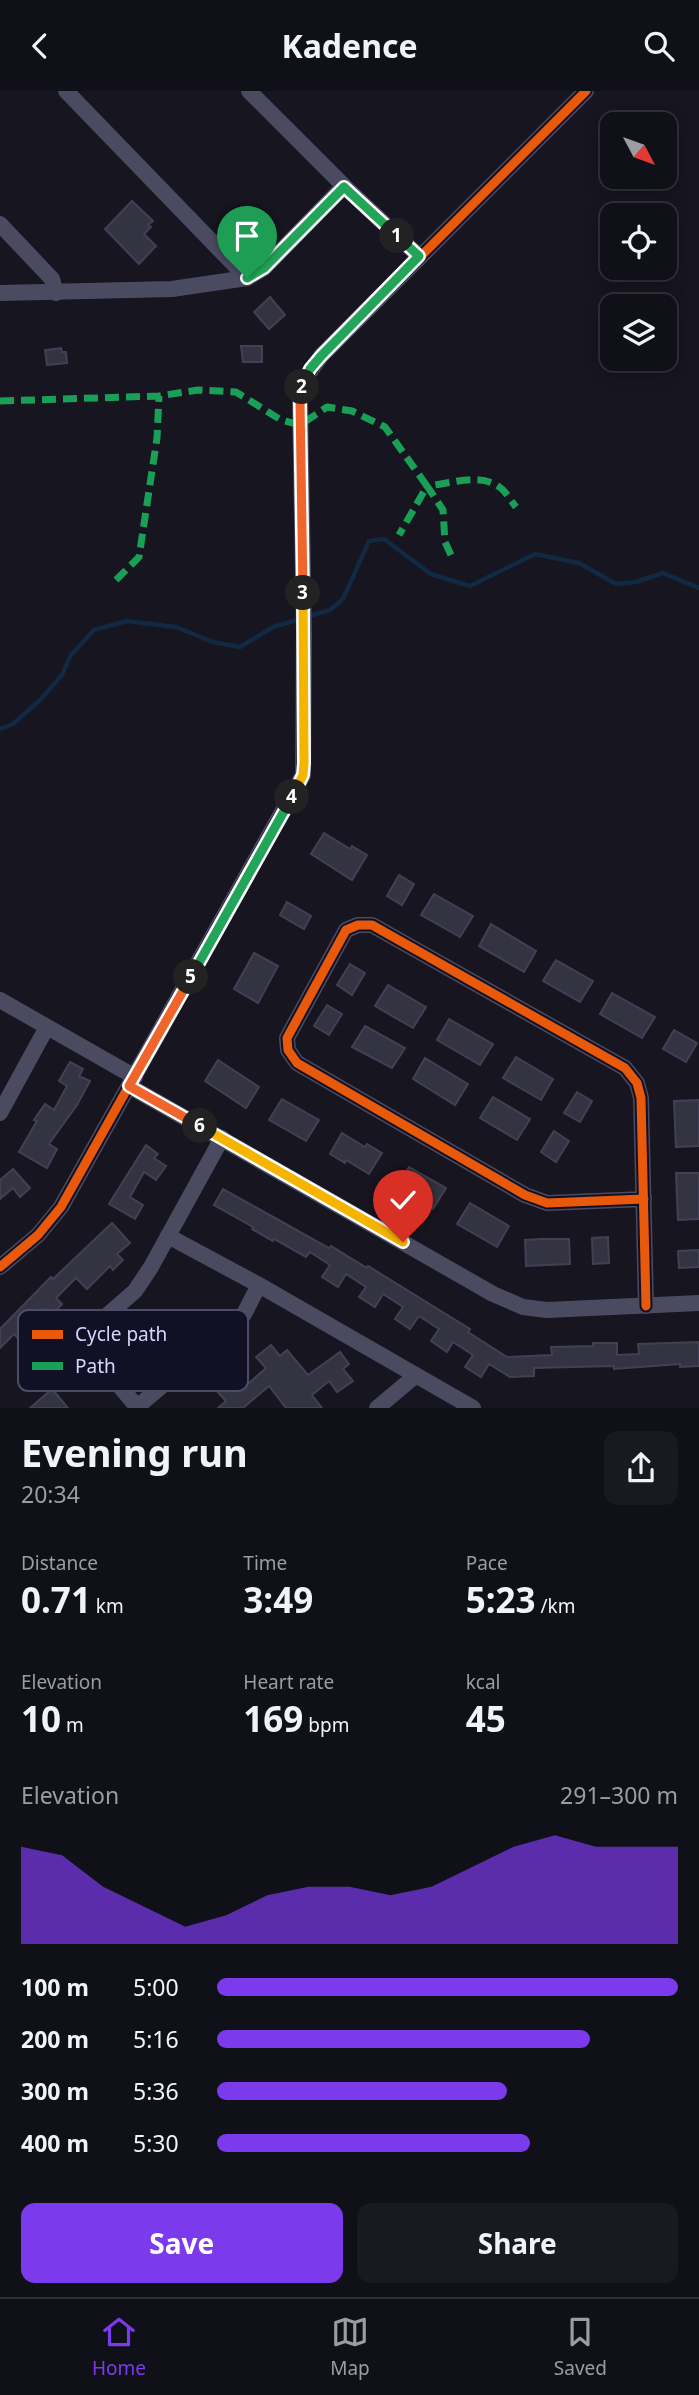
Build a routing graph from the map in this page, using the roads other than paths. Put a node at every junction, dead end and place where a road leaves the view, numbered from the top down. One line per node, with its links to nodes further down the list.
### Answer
1 (66, 91): 7 (street)
2 (249, 91): 4 (street)
3 (586, 91): 6 (street)
4 (344, 187): 6 (street); 7 (street)
5 (0, 224): 9 (street)
6 (419, 256): 12 (street)
7 (247, 278): 9 (street)
8 (0, 293): 9 (street)
9 (56, 293)
10 (0, 1000): 11 (street)
11 (47, 1027): 12 (street); 13 (street)
12 (132, 1081): 14 (street); 17 (street)
13 (0, 1113)
14 (222, 1138): 16 (street); 20 (street)
15 (644, 1199): 15 (street); 20 (street)
16 (168, 1236): 18 (street); 21 (street)
17 (0, 1267)
18 (260, 1285): 22 (street); 23 (street)
19 (699, 1303): 20 (street)
20 (646, 1306)
21 (113, 1310)
22 (246, 1310)
23 (415, 1376): 27 (street); 28 (street)
24 (124, 1391): 26 (street)
25 (158, 1391): 26 (street)
26 (138, 1408)
27 (377, 1408)
28 (473, 1408)

